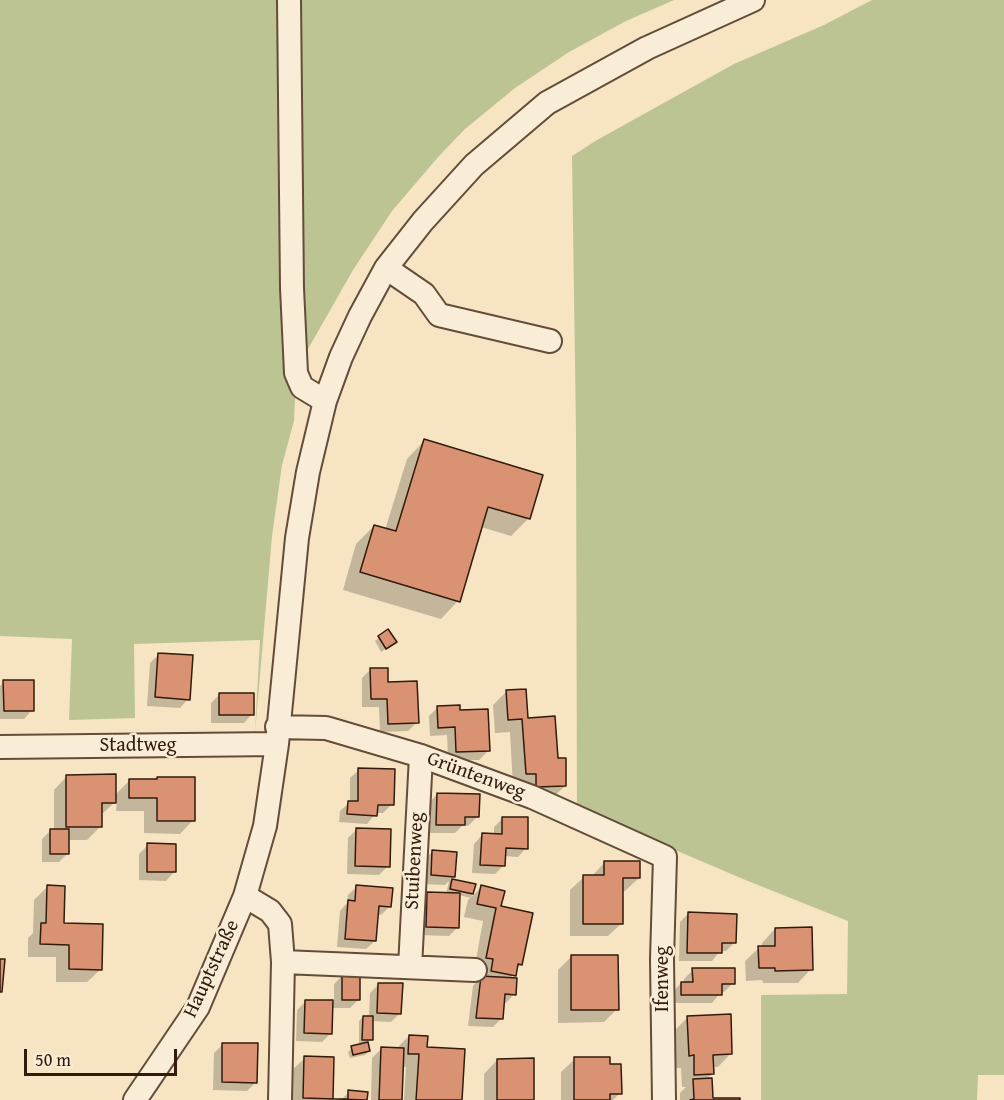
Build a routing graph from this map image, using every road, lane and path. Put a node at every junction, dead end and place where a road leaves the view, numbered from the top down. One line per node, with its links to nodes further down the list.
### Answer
1 (289, 0): 5 (street)
2 (753, 0): 3 (street, Hauptstraße)
3 (386, 268): 4 (street); 5 (street, Hauptstraße)
4 (550, 341)
5 (325, 401): 6 (street, Hauptstraße)
6 (277, 735): 7 (street, Stadtweg); 8 (street, Grüntenweg); 10 (street, Hauptstraße)
7 (0, 747)
8 (421, 756): 9 (street, Grüntenweg); 12 (street, Stuibenweg)
9 (665, 857): 16 (street, Ifenweg)
10 (245, 896): 11 (street); 14 (street, Hauptstraße)
11 (283, 962): 12 (street); 15 (street)
12 (410, 968): 13 (street)
13 (475, 970)
14 (135, 1100)
15 (280, 1100)
16 (664, 1100)

